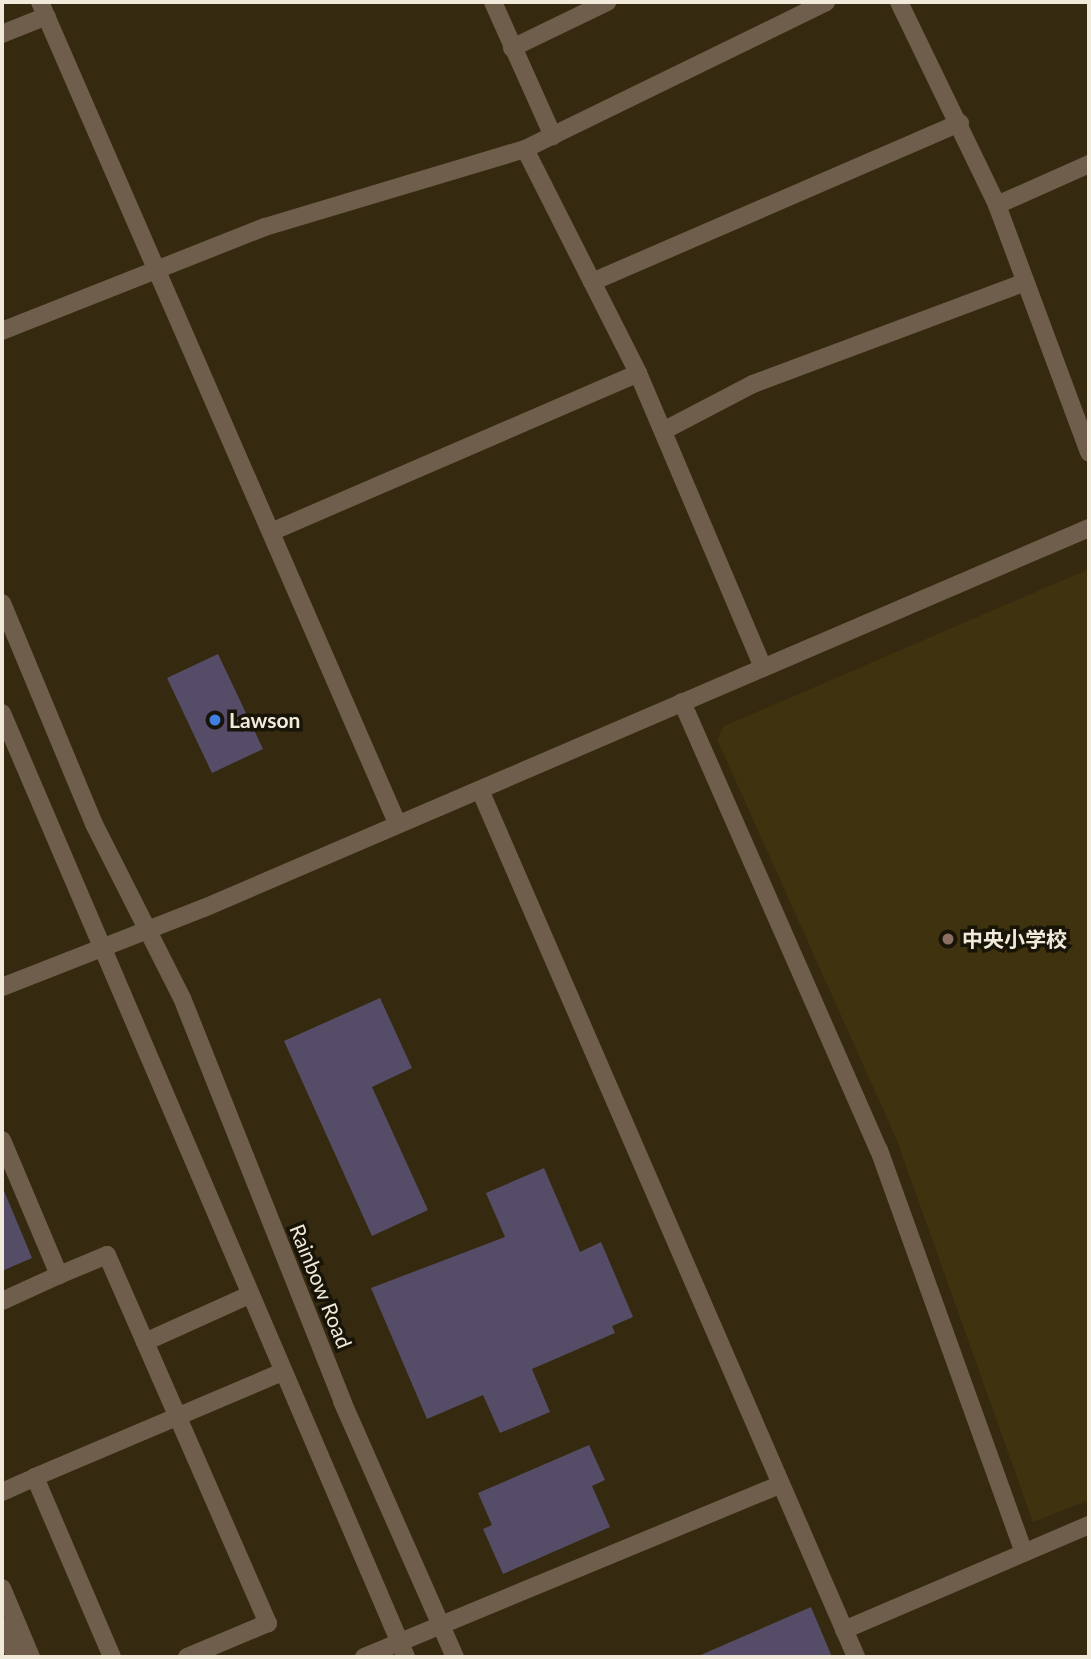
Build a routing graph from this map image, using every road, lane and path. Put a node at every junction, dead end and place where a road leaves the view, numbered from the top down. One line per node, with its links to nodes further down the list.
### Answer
1 (493, 2): 7 (street)
2 (607, 2): 7 (street)
3 (826, 2): 9 (street)
4 (899, 2): 8 (street)
5 (43, 9): 6 (street); 13 (street)
6 (2, 34)
7 (512, 48): 9 (street)
8 (960, 123): 12 (street); 14 (street)
9 (554, 136): 10 (street)
10 (525, 149): 13 (street); 14 (street)
11 (1089, 164): 12 (street)
12 (998, 205): 15 (street)
13 (156, 271): 16 (street); 21 (street)
14 (593, 282): 17 (street)
15 (1026, 282): 18 (street); 19 (street)
16 (2, 331)
17 (638, 373): 18 (street); 21 (street)
18 (663, 431): 23 (street)
19 (1089, 452)
20 (1089, 528): 23 (street)
21 (271, 532): 27 (street)
22 (2, 603): 28 (street, Rainbow Road)
23 (762, 665): 24 (street)
24 (682, 702): 26 (street); 42 (street)
25 (2, 713): 29 (street)
26 (480, 790): 27 (street); 39 (street)
27 (398, 825): 28 (street)
28 (150, 930): 29 (street); 44 (street, Rainbow Road)
29 (101, 950): 30 (street); 33 (street)
30 (2, 987)
31 (2, 1140): 32 (street)
32 (59, 1275): 34 (street); 35 (street)
33 (249, 1295): 35 (street); 36 (street)
34 (2, 1301)
35 (145, 1342): 37 (street)
36 (282, 1371): 37 (street); 47 (street)
37 (178, 1418): 38 (street); 51 (street)
38 (35, 1477): 40 (street); 50 (street)
39 (781, 1484): 44 (street); 46 (street)
40 (2, 1492)
41 (1089, 1525): 42 (street)
42 (1024, 1553): 46 (street)
43 (2, 1588): 49 (street)
44 (441, 1625): 47 (street); 53 (street, Rainbow Road)
45 (2, 1626): 48 (street)
46 (844, 1630): 54 (street)
47 (403, 1650): 52 (street)
48 (16, 1657)
49 (31, 1657)
50 (112, 1657)
51 (187, 1657)
52 (364, 1657)
53 (455, 1657)
54 (856, 1657)

